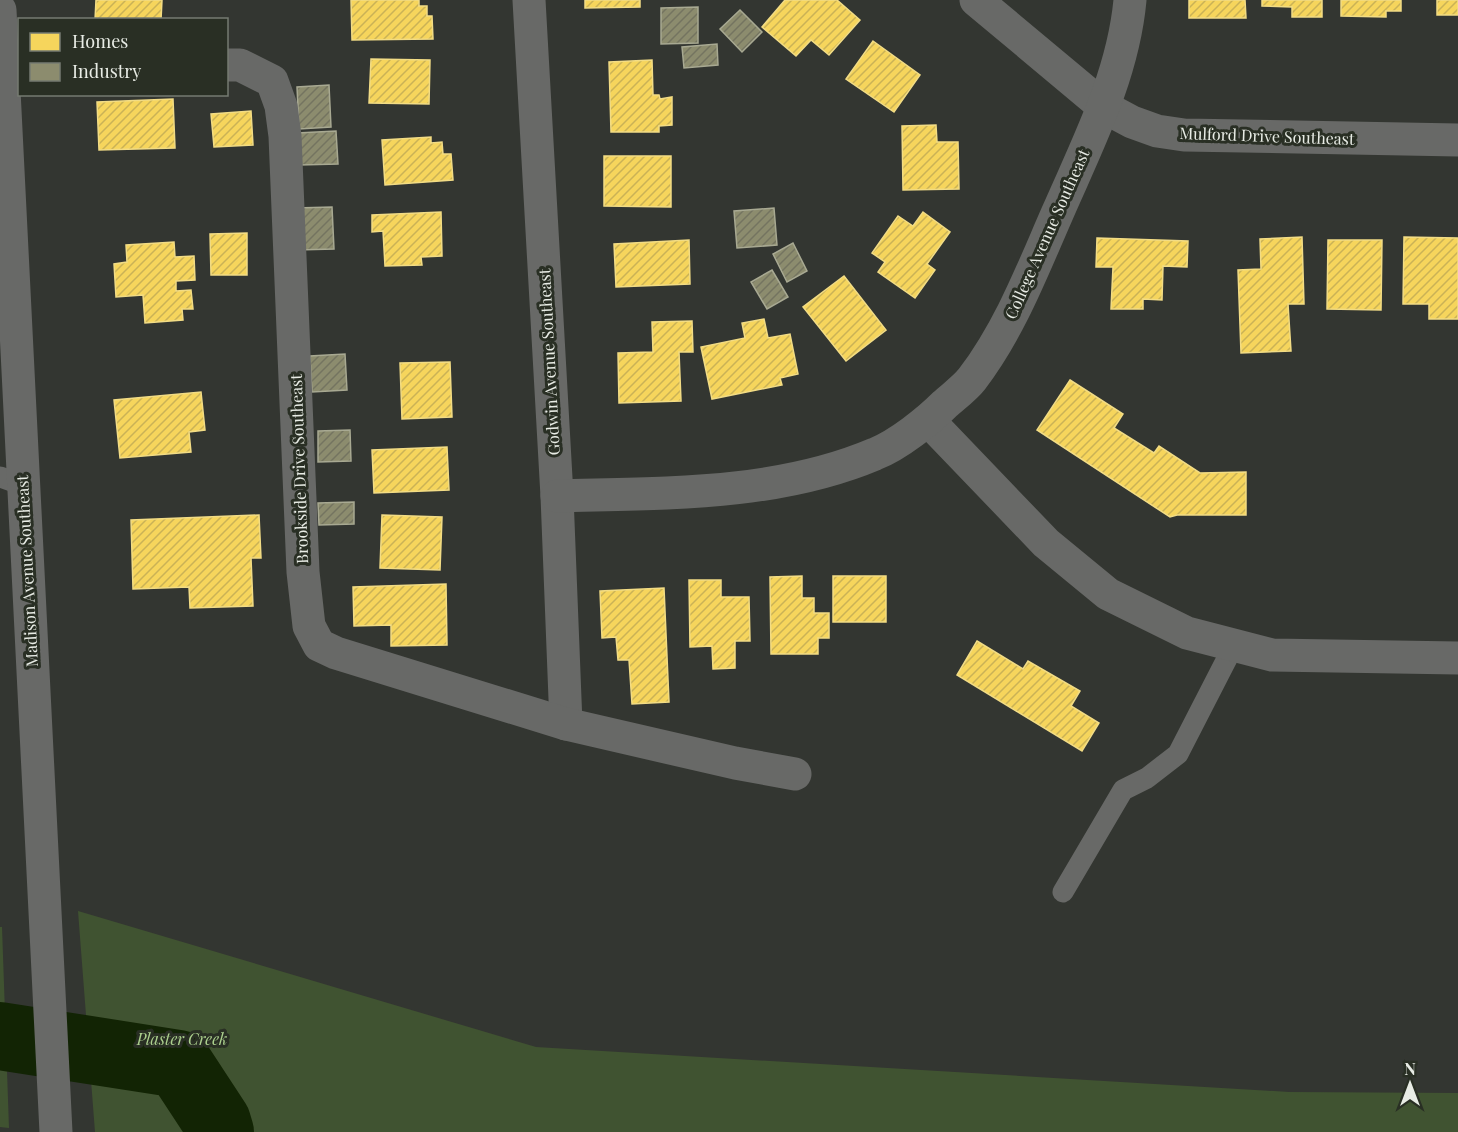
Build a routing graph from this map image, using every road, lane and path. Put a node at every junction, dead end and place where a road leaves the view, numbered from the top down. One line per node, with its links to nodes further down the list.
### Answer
1 (529, 0): 11 (street, Godwin Avenue Southeast)
2 (976, 0): 7 (street, Mulford Drive Southeast)
3 (1131, 0): 7 (street, College Avenue Southeast)
4 (0, 10): 6 (street, Madison Avenue Southeast)
5 (228, 65): 14 (street, Brookside Drive Southeast)
6 (11, 72): 10 (street, Madison Avenue Southeast)
7 (1104, 107): 8 (street, Mulford Drive Southeast); 9 (street, College Avenue Southeast)
8 (1458, 140)
9 (928, 420): 11 (street, College Avenue Southeast); 12 (street)
10 (11, 481): 17 (street, Madison Avenue Southeast)
11 (557, 496): 14 (street, Godwin Avenue Southeast)
12 (1234, 645): 13 (street); 16 (lane)
13 (1458, 658)
14 (566, 724): 15 (street, Brookside Drive Southeast)
15 (795, 774)
16 (1063, 892)
17 (55, 1123)

